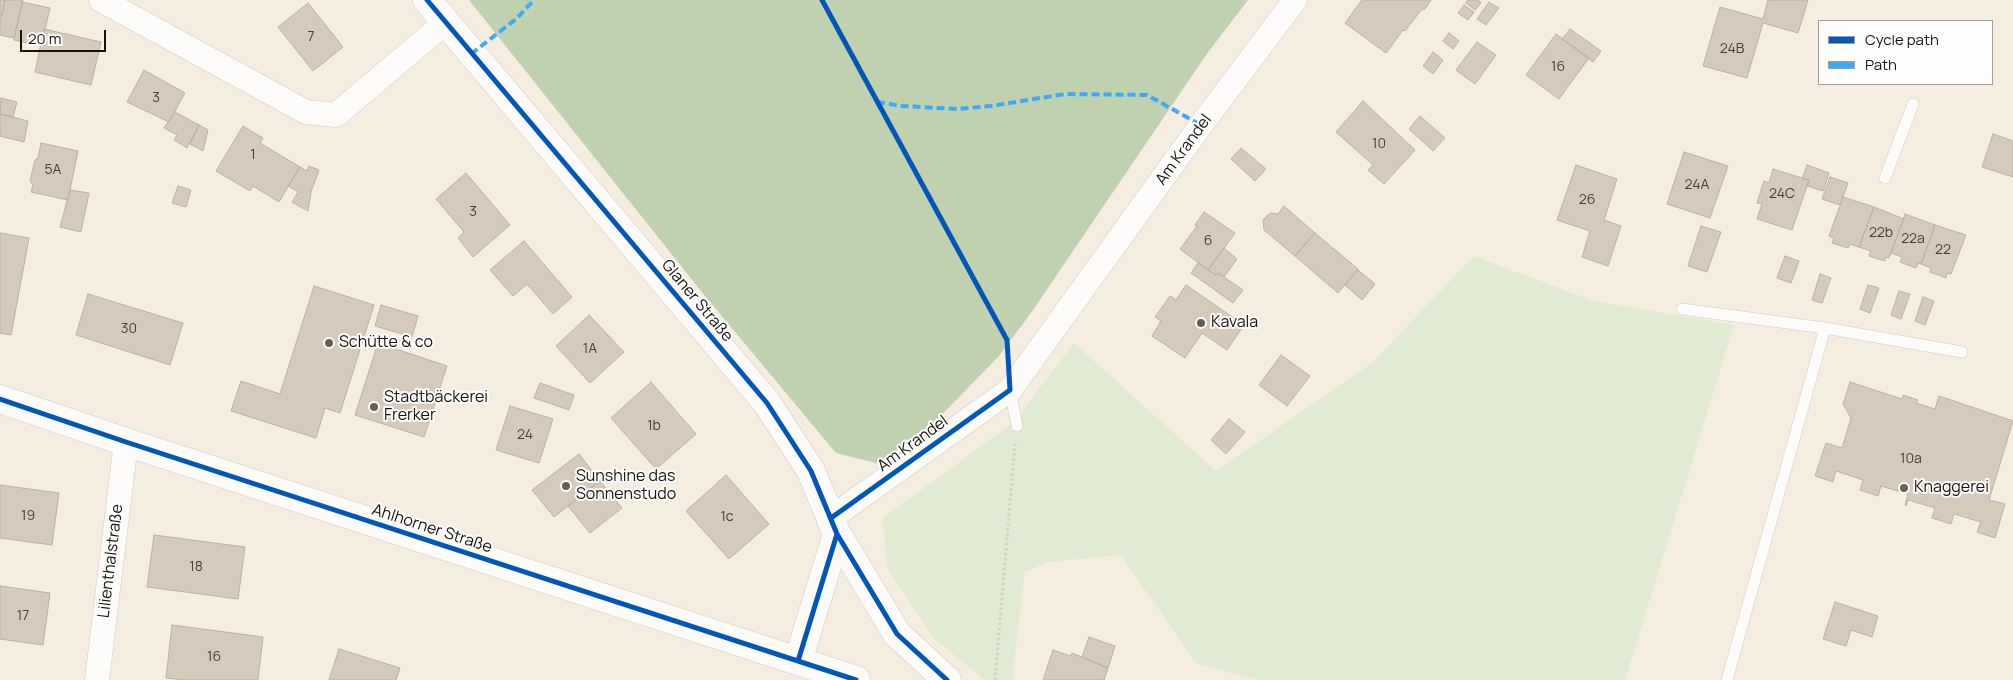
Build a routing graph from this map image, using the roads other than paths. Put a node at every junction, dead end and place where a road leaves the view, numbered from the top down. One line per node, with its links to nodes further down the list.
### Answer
1 (101, 0): 4 (street)
2 (427, 0): 4 (street, Glaner Straße)
3 (1295, 0): 10 (street, Am Krandel)
4 (446, 22): 14 (street, Glaner Straße)
5 (1913, 104): 6 (lane)
6 (1885, 178)
7 (1682, 309): 8 (lane)
8 (1825, 328): 9 (lane); 19 (lane)
9 (1962, 352)
10 (1010, 390): 12 (lane); 14 (street, Am Krandel)
11 (0, 399): 13 (street, Ahlhorner Straße)
12 (1017, 426)
13 (126, 442): 15 (street, Ahlhorner Straße); 16 (street, Lilienthalstraße)
14 (834, 526): 15 (street); 18 (street, Glaner Straße)
15 (798, 661): 17 (street, Ahlhorner Straße)
16 (97, 680)
17 (856, 680)
18 (947, 680)
19 (1727, 680)

